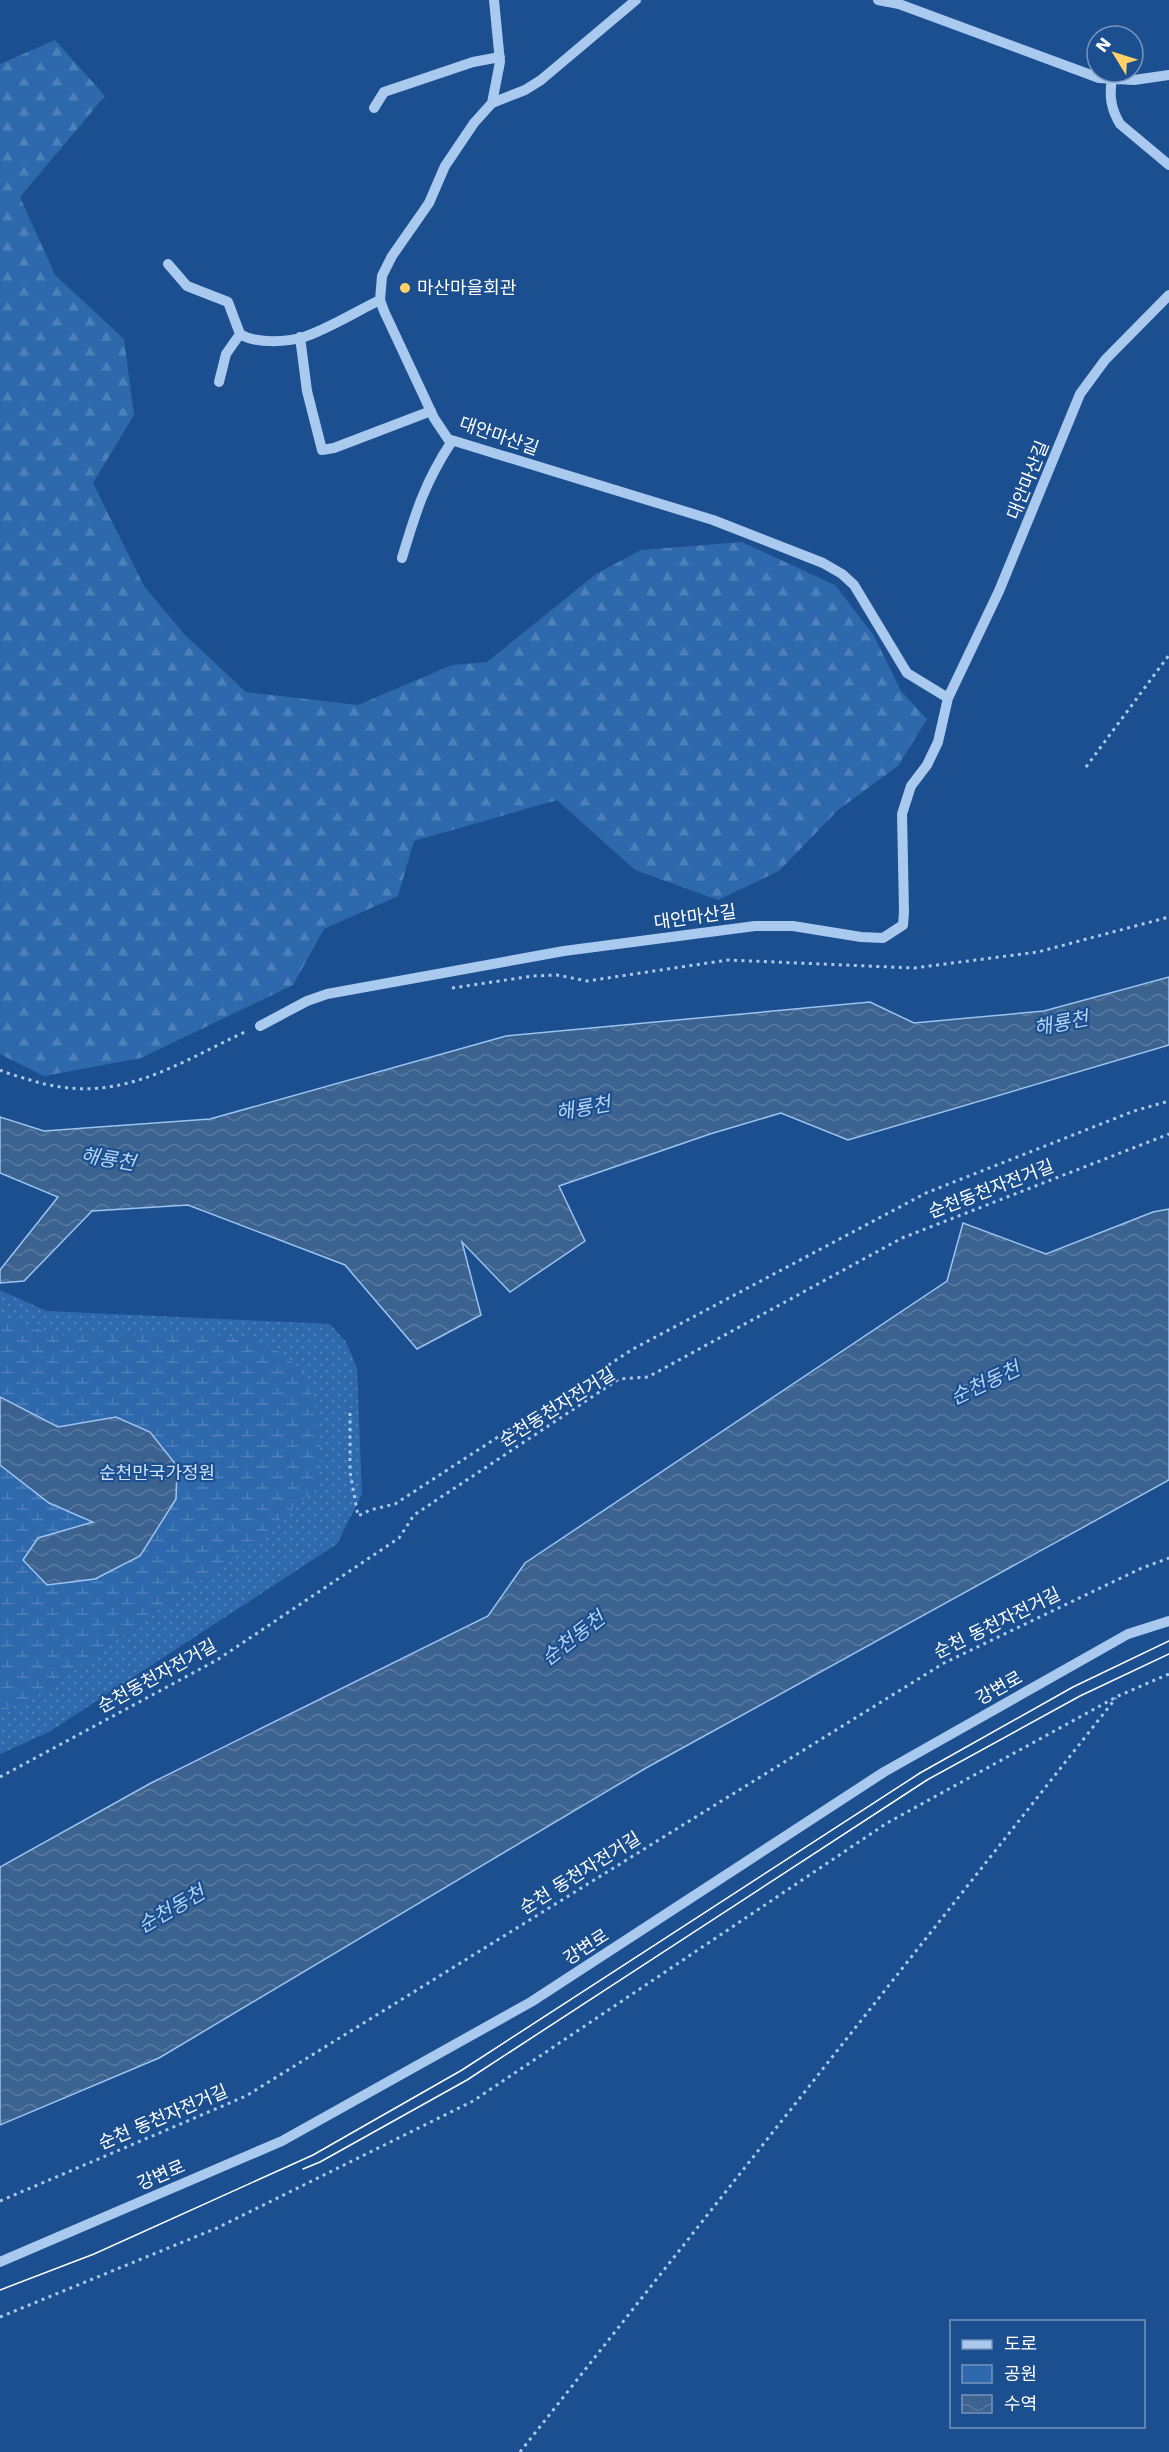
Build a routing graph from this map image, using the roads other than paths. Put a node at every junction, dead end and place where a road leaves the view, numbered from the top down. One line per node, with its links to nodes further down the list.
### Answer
1 (494, 0): 4 (street)
2 (636, 0): 9 (street)
3 (878, 0): 5 (street)
4 (500, 57): 9 (street); 10 (street)
5 (1085, 72)
6 (1169, 75): 7 (street)
7 (1145, 78)
8 (1111, 84): 11 (street)
9 (492, 102): 14 (street)
10 (374, 108)
11 (1169, 165)
12 (168, 264): 15 (street)
13 (1169, 295): 21 (street, 대안마산길)
14 (380, 300): 16 (street); 18 (street, 대안마산길)
15 (240, 334): 16 (street); 17 (street)
16 (300, 338): 18 (street)
17 (219, 382)
18 (431, 411): 19 (street, 대안마산길)
19 (452, 441): 20 (street); 21 (street, 대안마산길)
20 (402, 558)
21 (948, 698): 22 (street, 대안마산길)
22 (260, 1026)
23 (1169, 1621): 24 (street, 강변로)
24 (0, 2262)

